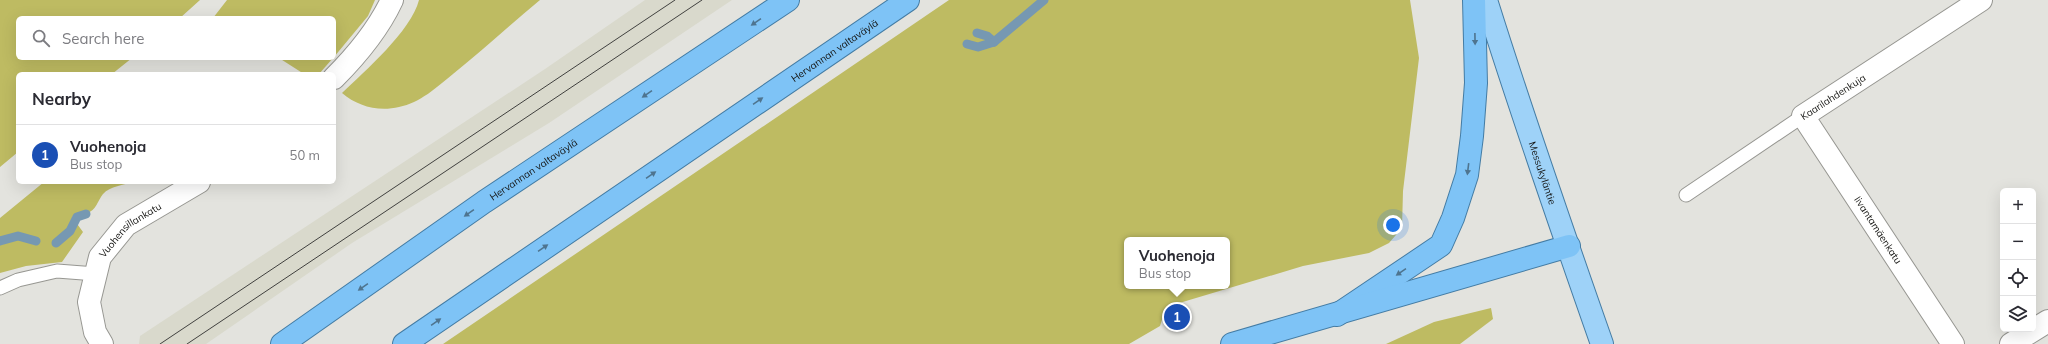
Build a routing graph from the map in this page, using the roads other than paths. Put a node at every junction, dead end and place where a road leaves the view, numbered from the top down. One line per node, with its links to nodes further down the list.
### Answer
1 (392, 0): 7 (street)
2 (788, 0): 17 (highway, Hervannan valtaväylä, one-way to 17)
3 (908, 0): 18 (highway, Hervannan valtaväylä, one-way to 3)
4 (1474, 0): 14 (highway, one-way to 14)
5 (1486, 0): 11 (main road, Messukyläntie)
6 (1981, 0): 8 (street, Kaarilahdenkuja)
7 (336, 76)
8 (1803, 116): 10 (lane, Kaarilahdenkuja); 21 (street, Iivantamäenkatu)
9 (196, 184): 12 (street, Vuohensillankatu)
10 (1686, 196)
11 (1570, 246): 14 (highway); 20 (main road, Messukyläntie)
12 (96, 274): 13 (lane); 16 (street, Vuohensillankatu)
13 (0, 288)
14 (1337, 314): 19 (highway)
15 (2048, 321): 22 (street)
16 (102, 344)
17 (282, 344)
18 (404, 344)
19 (1232, 344)
20 (1602, 344)
21 (1953, 344)
22 (2011, 344)

